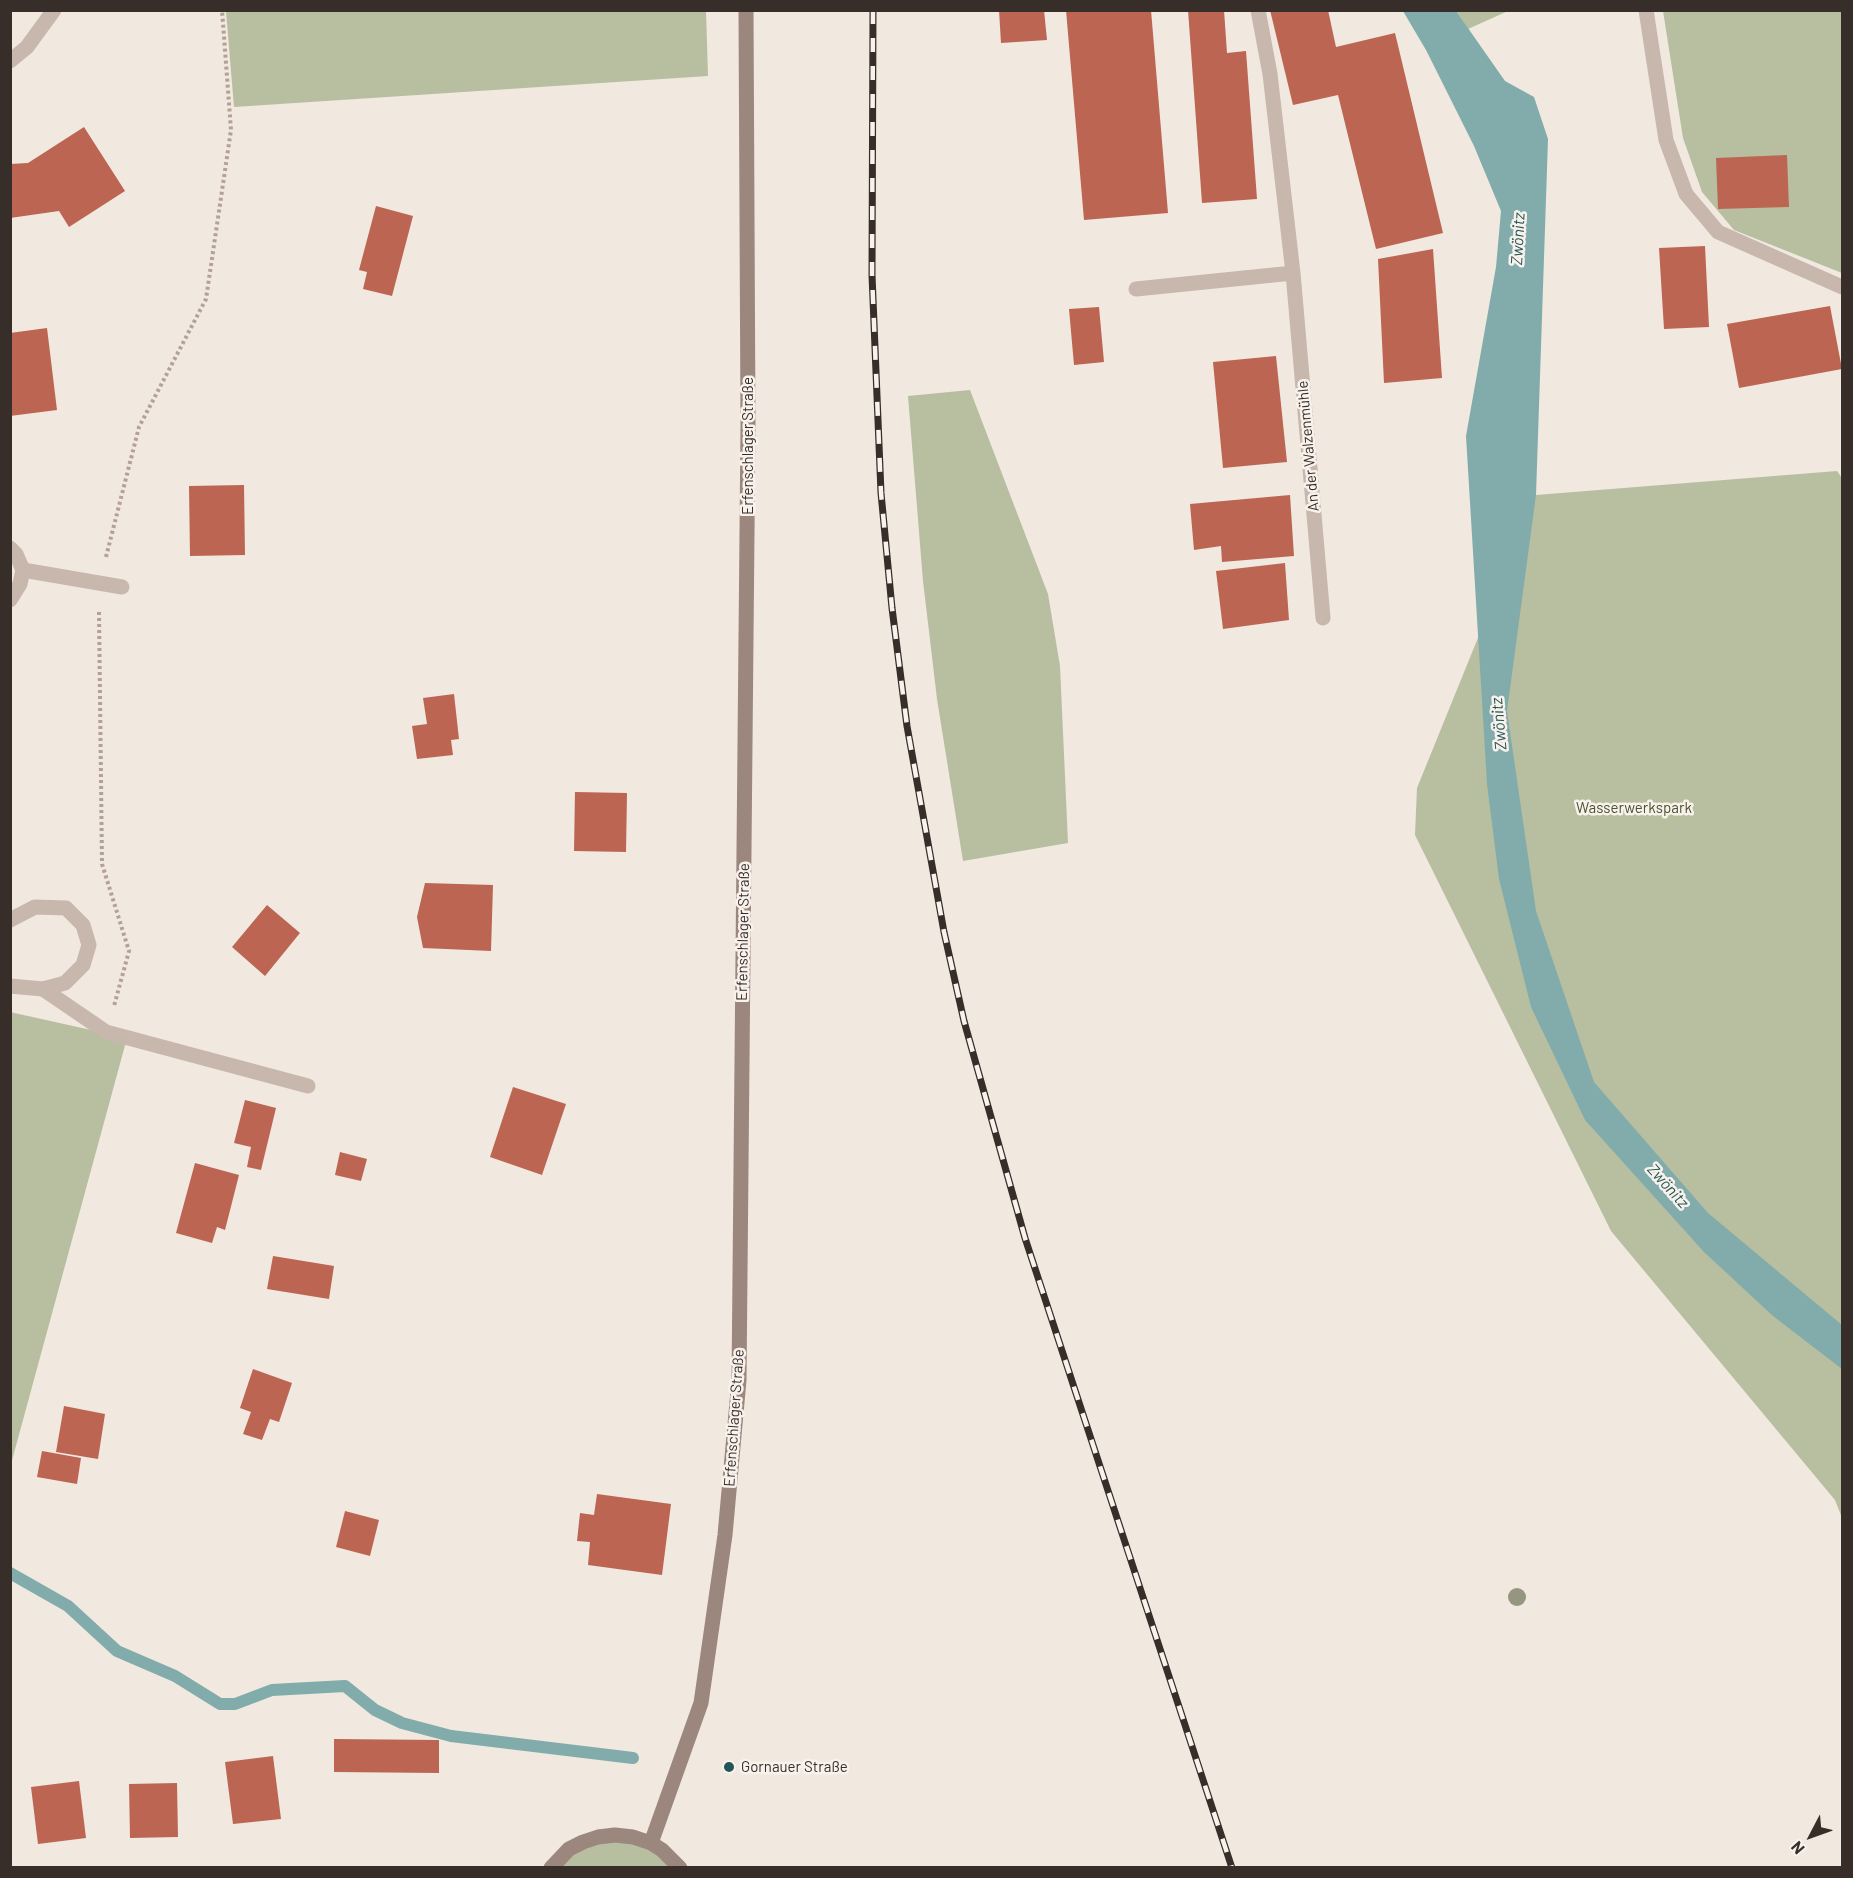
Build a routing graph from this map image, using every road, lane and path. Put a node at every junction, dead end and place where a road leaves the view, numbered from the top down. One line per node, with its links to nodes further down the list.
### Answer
1 (54, 10): 6 (street)
2 (222, 10): 12 (path)
3 (746, 10): 21 (main road, Erfenschlager Straße)
4 (1258, 10): 7 (street, An der Walzenmühle)
5 (1646, 10): 9 (street)
6 (10, 62)
7 (1293, 273): 8 (street); 15 (street, An der Walzenmühle)
8 (1136, 288)
9 (1842, 288)
10 (10, 548): 11 (street)
11 (23, 570): 12 (street); 14 (street)
12 (99, 583): 13 (street); 19 (path)
13 (122, 587)
14 (10, 600)
15 (1323, 618)
16 (10, 920): 18 (street)
17 (10, 986): 18 (street)
18 (43, 989): 19 (street)
19 (106, 1032): 20 (street)
20 (308, 1086)
21 (651, 1843): 22 (main road); 23 (main road)
22 (551, 1868)
23 (680, 1868)

